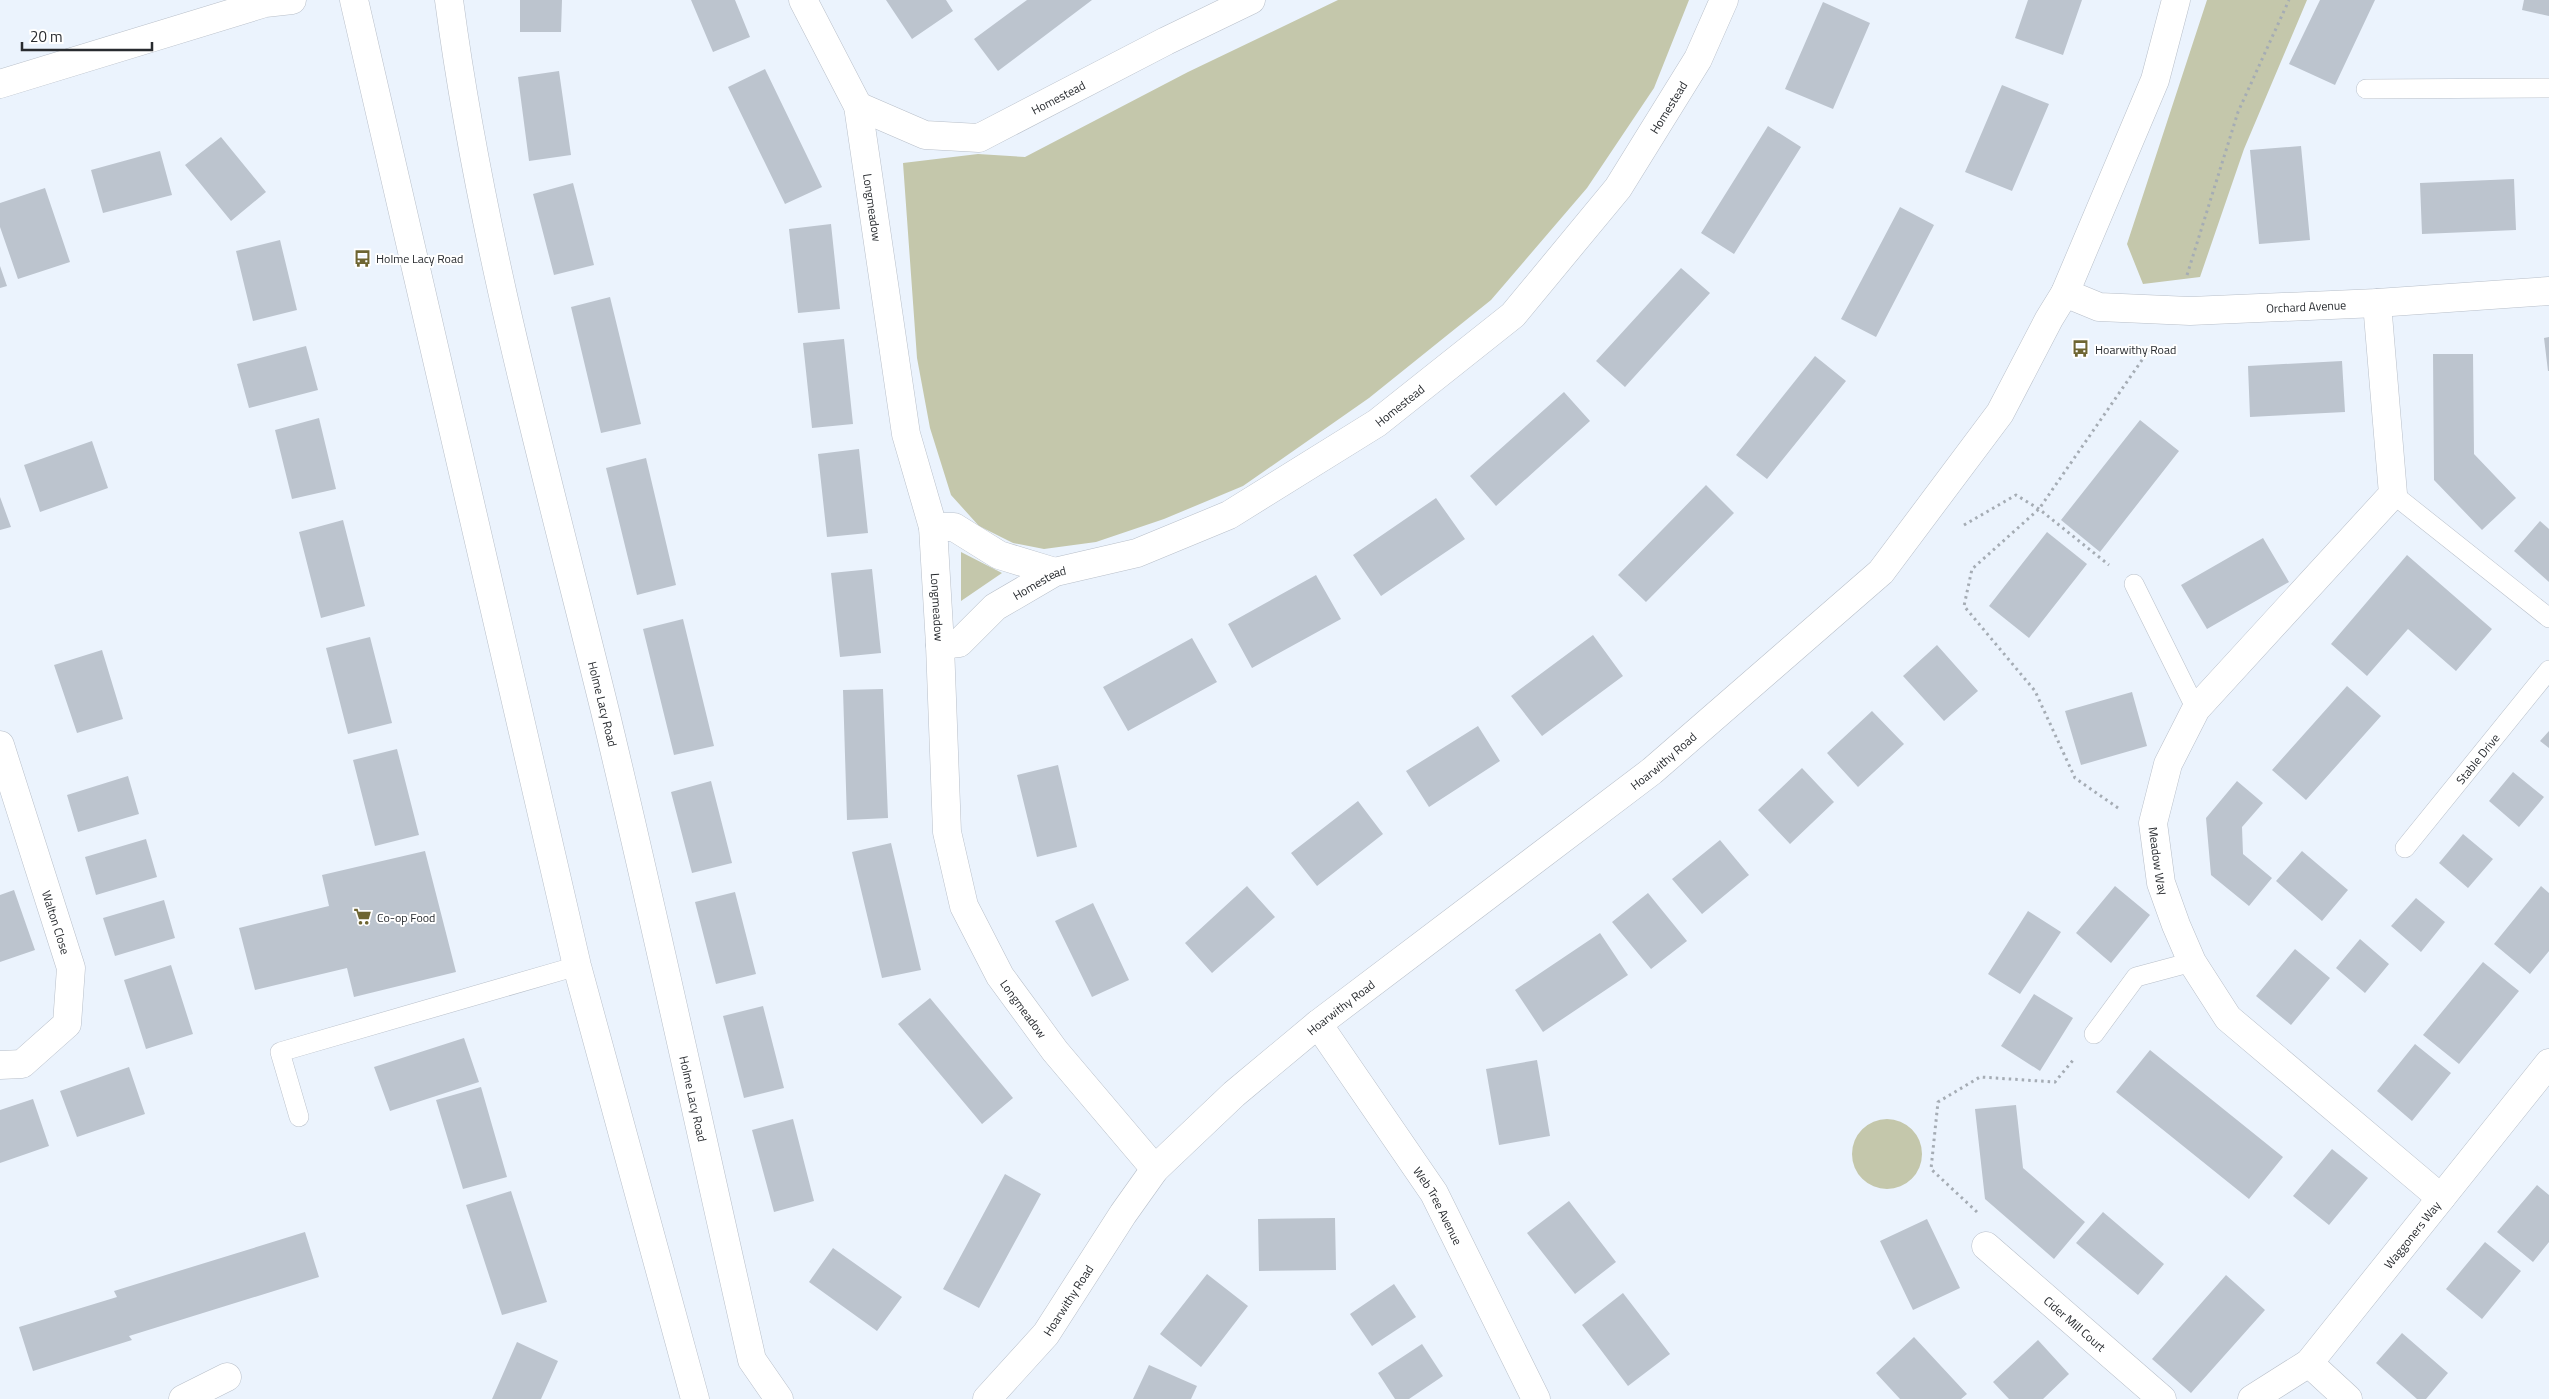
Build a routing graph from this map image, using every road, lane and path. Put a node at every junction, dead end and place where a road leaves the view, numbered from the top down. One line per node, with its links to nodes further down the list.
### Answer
1 (354, 0): 30 (street)
2 (449, 0): 44 (street, Holme Lacy Road)
3 (803, 0): 12 (street, Longmeadow)
4 (1251, 0): 12 (street, Homestead)
5 (1724, 0): 20 (street, Homestead)
6 (2176, 0): 14 (street, Hoarwithy Road)
7 (2289, 0): 16 (path)
8 (274, 1): 9 (street)
9 (0, 84)
10 (2366, 88): 11 (lane)
11 (2549, 88)
12 (858, 106): 19 (street, Longmeadow)
13 (2549, 288): 15 (street, Orchard Avenue)
14 (2065, 293): 16 (street, Orchard Avenue); 31 (street, Hoarwithy Road)
15 (2377, 303): 16 (street, Orchard Avenue); 17 (street)
16 (2176, 311): 18 (path)
17 (2393, 494): 22 (lane); 25 (street, Meadow Way)
18 (2039, 509): 21 (path); 27 (path)
19 (933, 527): 20 (street); 23 (street, Longmeadow)
20 (1055, 572): 23 (street, Homestead)
21 (2134, 584): 25 (lane)
22 (2549, 618)
23 (940, 645): 36 (street, Longmeadow)
24 (2549, 670): 28 (lane, Stable Drive)
25 (2196, 709): 27 (street, Meadow Way)
26 (0, 745): 34 (street, Walton Close)
27 (2153, 823): 29 (street, Meadow Way)
28 (2405, 848)
29 (2192, 962): 32 (lane); 37 (street, Meadow Way)
30 (577, 966): 35 (lane); 43 (street)
31 (1318, 1024): 36 (street, Hoarwithy Road); 45 (street, Web Tree Avenue)
32 (2094, 1034): 38 (path)
33 (2549, 1062): 37 (street, Waggoners Way)
34 (0, 1064)
35 (299, 1117)
36 (1155, 1169): 41 (street, Hoarwithy Road)
37 (2441, 1198): 39 (street, Waggoners Way)
38 (1986, 1246): 46 (street, Cider Mill Court)
39 (2309, 1363): 47 (street); 48 (street)
40 (227, 1378): 42 (street)
41 (990, 1398)
42 (183, 1399)
43 (695, 1399)
44 (779, 1399)
45 (1536, 1399)
46 (2162, 1399)
47 (2252, 1399)
48 (2348, 1399)

